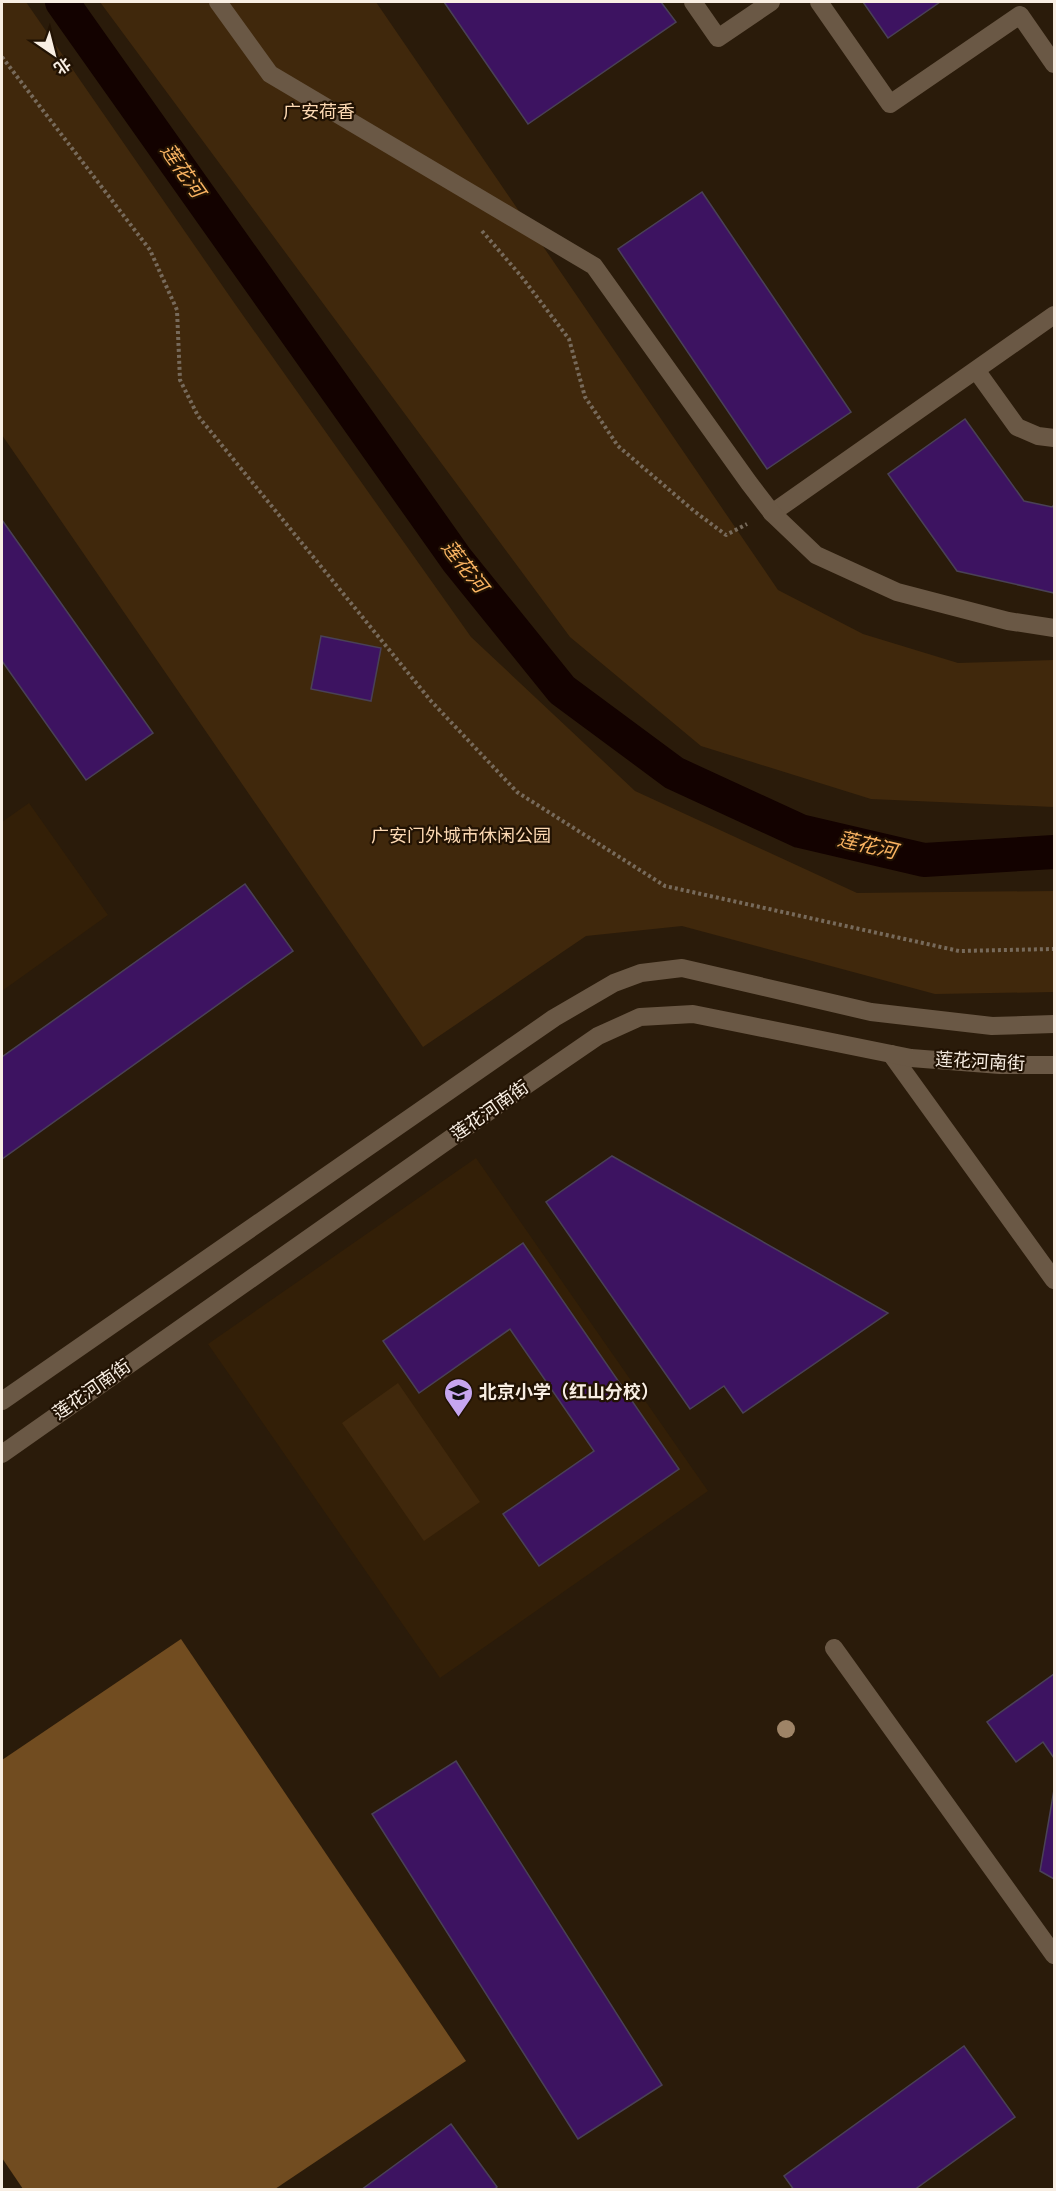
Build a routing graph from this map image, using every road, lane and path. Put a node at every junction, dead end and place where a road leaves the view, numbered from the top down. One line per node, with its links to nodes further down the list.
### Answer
1 (218, 2): 11 (street)
2 (693, 2): 3 (street)
3 (771, 2)
4 (819, 2): 6 (street)
5 (2, 57): 13 (path)
6 (1054, 64)
7 (479, 226): 11 (path)
8 (1054, 315): 9 (street)
9 (976, 370): 10 (street); 11 (street)
10 (1054, 438)
11 (772, 513): 12 (street)
12 (1054, 628)
13 (1054, 949)
14 (1054, 1024): 18 (street, 莲花河南街)
15 (891, 1054): 16 (street, 莲花河南街); 17 (street); 19 (street, 莲花河南街)
16 (1054, 1065)
17 (1054, 1280)
18 (2, 1401)
19 (2, 1454)
20 (834, 1648): 21 (street)
21 (1054, 1955)

